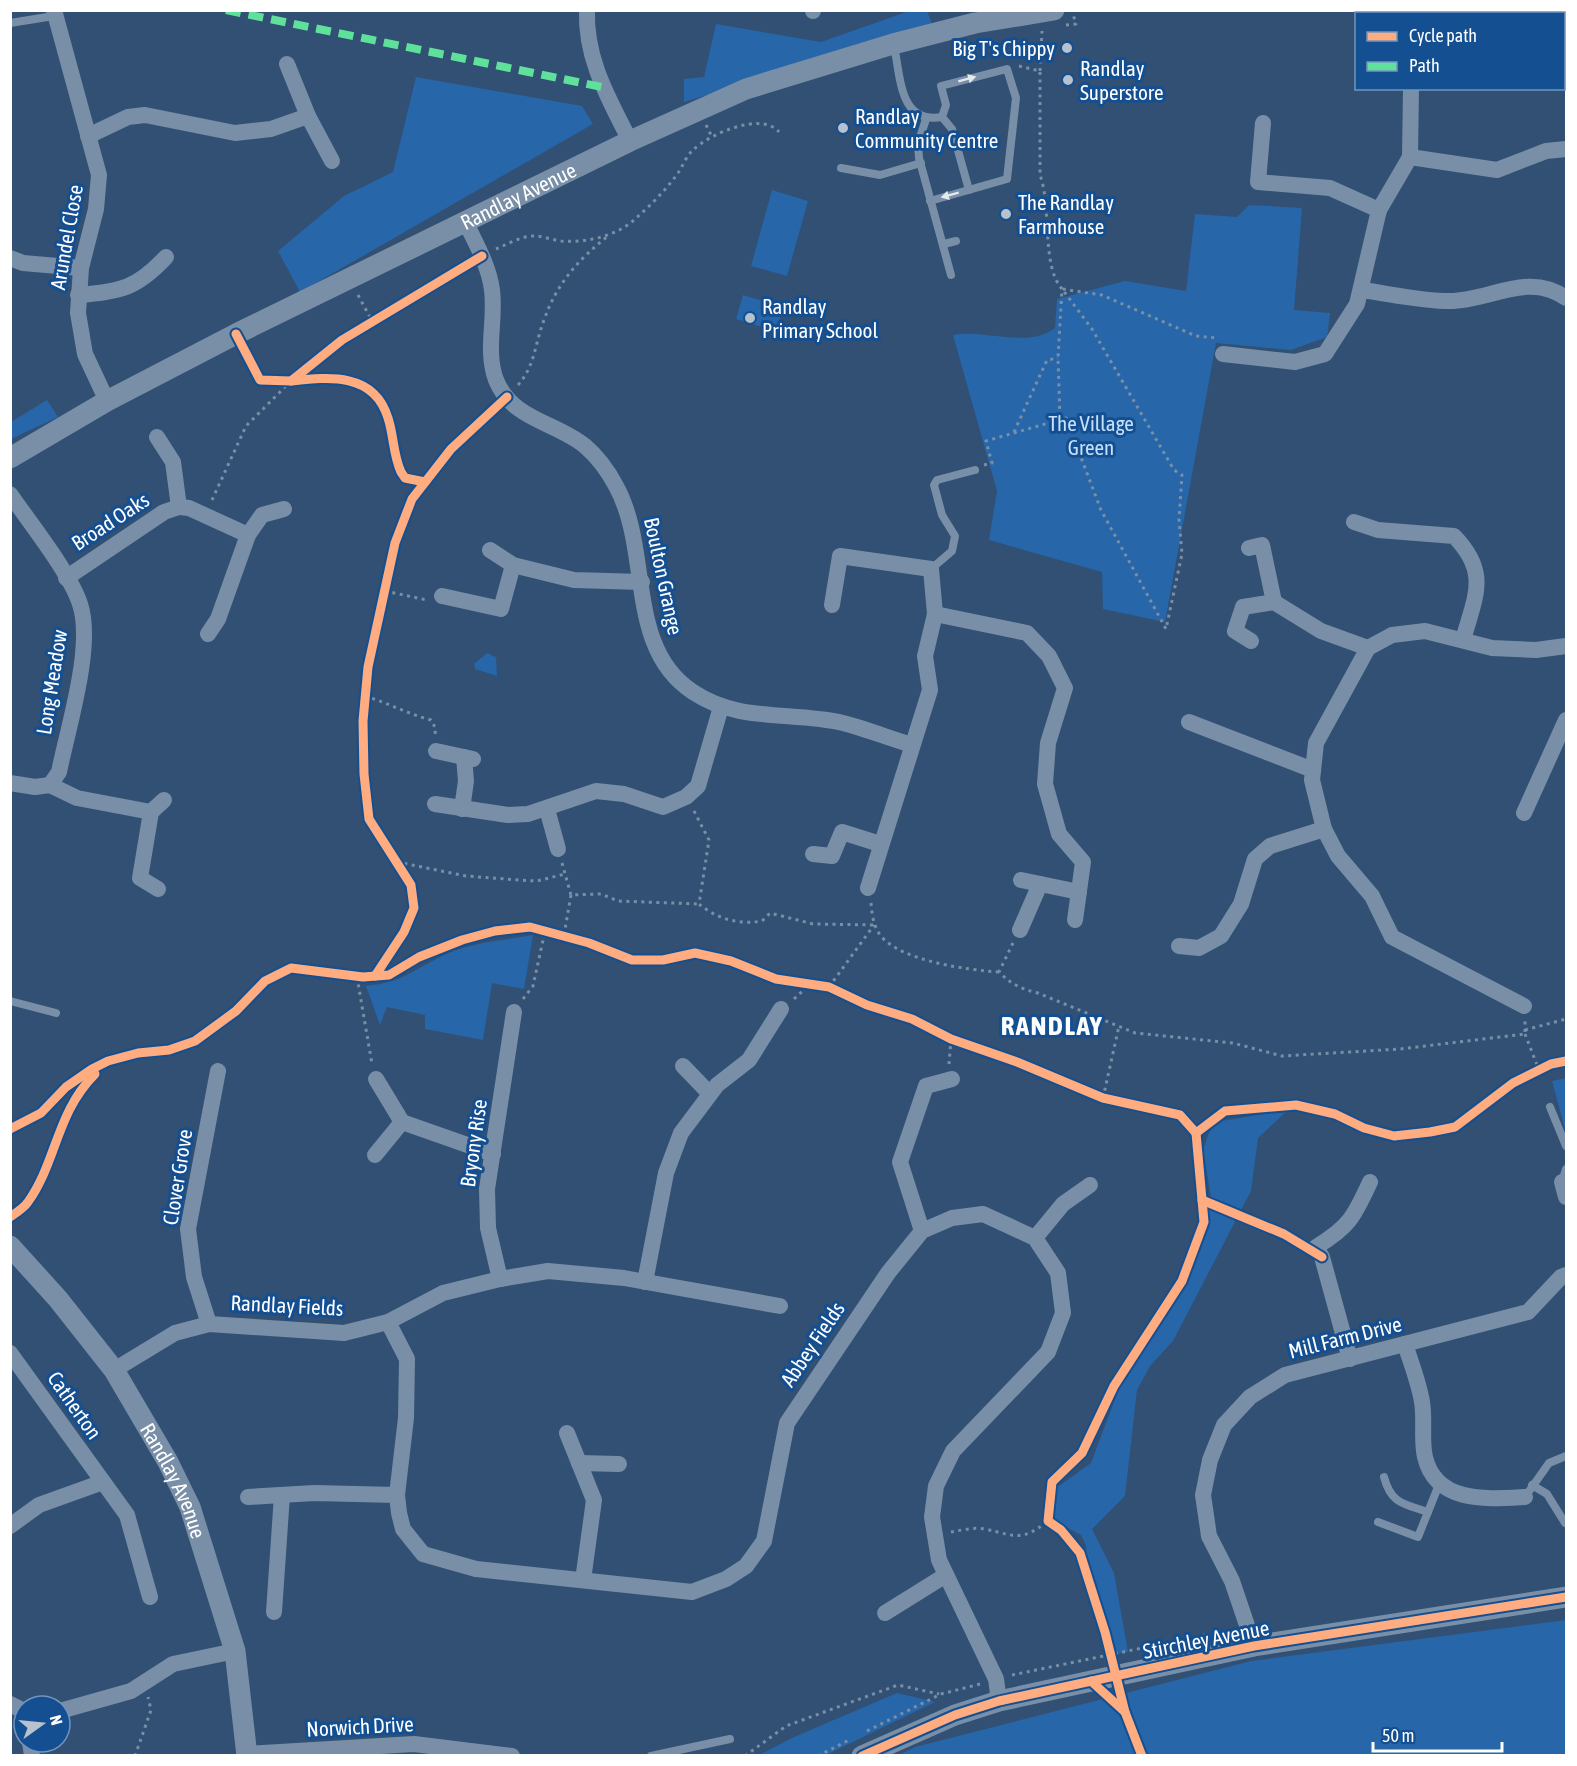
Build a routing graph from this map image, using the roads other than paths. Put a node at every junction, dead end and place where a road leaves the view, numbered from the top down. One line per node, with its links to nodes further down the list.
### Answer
1 (587, 10): 13 (street)
2 (54, 13): 4 (lane); 12 (street, Arundel Close)
3 (1059, 18): 5 (street, Randlay Avenue)
4 (10, 23)
5 (893, 44): 10 (lane); 13 (street, Randlay Avenue)
6 (287, 64): 8 (street)
7 (1411, 90): 15 (street)
8 (308, 116): 12 (street); 16 (street)
9 (942, 117): 10 (lane); 19 (lane); 19 (lane, one-way to 19)
10 (926, 119): 17 (lane)
11 (1263, 123): 21 (street)
12 (88, 136): 27 (street, Arundel Close)
13 (630, 141): 22 (street, Randlay Avenue)
14 (1566, 149): 15 (street)
15 (1410, 157): 21 (street)
16 (332, 161)
17 (921, 163): 18 (lane); 20 (lane)
18 (841, 168)
19 (969, 190): 20 (lane, one-way to 20)
20 (930, 201): 24 (lane)
21 (1379, 210): 29 (street)
22 (466, 223): 33 (street, Randlay Avenue); 47 (street, Boulton Grange)
23 (956, 241): 24 (lane)
24 (944, 244): 28 (lane)
25 (166, 257): 30 (street)
26 (10, 258): 27 (street)
27 (81, 268): 30 (street, Arundel Close)
28 (951, 275)
29 (1362, 290): 31 (street); 32 (street)
30 (78, 295): 33 (street, Arundel Close)
31 (1566, 298)
32 (1223, 354)
33 (107, 401): 35 (street, Randlay Avenue)
34 (157, 437): 38 (street)
35 (10, 458)
36 (975, 470): 45 (lane)
37 (10, 494): 46 (street, Long Meadow)
38 (179, 507): 41 (street, Broad Oaks); 46 (street, Broad Oaks)
39 (284, 509): 41 (street)
40 (1354, 522): 53 (street)
41 (248, 535): 52 (street)
42 (1249, 548): 49 (street)
43 (489, 550): 44 (street)
44 (513, 565): 47 (street); 48 (street)
45 (931, 569): 50 (street); 51 (street)
46 (66, 578): 64 (street, Long Meadow)
47 (642, 582): 57 (street, Boulton Grange)
48 (442, 596)
49 (1274, 602): 54 (street); 56 (street)
50 (832, 605)
51 (934, 614): 60 (street); 79 (street)
52 (208, 634)
53 (1463, 640): 55 (street); 56 (street)
54 (1251, 641)
55 (1566, 647)
56 (1368, 648): 62 (street)
57 (721, 706): 60 (street, Boulton Grange); 68 (street)
58 (1566, 720): 70 (street)
59 (1189, 722): 62 (street)
60 (912, 745): 72 (street)
61 (436, 751): 67 (street)
62 (1313, 770): 71 (street)
63 (10, 783): 64 (street)
64 (51, 785): 69 (street)
65 (164, 800): 69 (street)
66 (435, 804): 67 (street)
67 (462, 809): 68 (street)
68 (547, 809): 73 (street)
69 (151, 812): 78 (street)
70 (1524, 813)
71 (1324, 829): 82 (street); 84 (street)
72 (880, 844): 74 (street); 77 (street)
73 (558, 849)
74 (813, 854)
75 (1021, 880): 76 (street)
76 (1040, 884): 79 (street); 81 (street)
77 (868, 888)
78 (158, 889)
79 (1079, 892): 80 (street)
80 (1075, 920)
81 (1020, 930)
82 (1179, 946)
83 (10, 1001): 87 (lane)
84 (1524, 1006)
85 (781, 1010): 92 (street)
86 (514, 1012): 96 (street, Bryony Rise)
87 (56, 1013)
88 (683, 1066): 92 (street)
89 (218, 1071): 108 (street, Clover Grove)
90 (376, 1079): 94 (street)
91 (950, 1080): 100 (street)
92 (710, 1094): 105 (street)
93 (1550, 1107): 95 (lane)
94 (402, 1122): 96 (street); 97 (street)
95 (1566, 1146)
96 (493, 1154): 104 (street, Bryony Rise)
97 (375, 1155)
98 (1370, 1182): 111 (street)
99 (1090, 1185): 101 (street)
100 (922, 1231): 101 (street, Abbey Fields); 129 (street, Abbey Fields)
101 (1035, 1238): 128 (street)
102 (10, 1245): 112 (street, Randlay Avenue)
103 (1566, 1275): 109 (street, Mill Farm Drive)
104 (500, 1279): 105 (street, Randlay Fields); 107 (street, Randlay Fields)
105 (645, 1282): 106 (street, Randlay Fields)
106 (780, 1306)
107 (388, 1322): 108 (street, Randlay Fields); 122 (street, Abbey Fields)
108 (209, 1324): 112 (street, Randlay Fields)
109 (1405, 1344): 111 (street, Mill Farm Drive); 119 (street)
110 (10, 1353): 118 (street, Catherton)
111 (1350, 1359): 134 (street, Mill Farm Drive)
112 (114, 1370): 135 (street, Randlay Avenue)
113 (567, 1433): 115 (street)
114 (1566, 1456): 120 (lane)
115 (579, 1463): 116 (street); 129 (street)
116 (619, 1464)
117 (1384, 1477): 124 (lane)
118 (103, 1482): 127 (street); 131 (street, Catherton)
119 (1440, 1482): 120 (street); 124 (lane)
120 (1528, 1491): 126 (lane)
121 (282, 1495): 122 (street); 123 (street); 132 (street)
122 (397, 1495): 129 (street, Abbey Fields)
123 (248, 1497)
124 (1428, 1512): 125 (lane)
125 (1378, 1522)
126 (1565, 1523)
127 (10, 1526)
128 (946, 1575): 133 (street); 136 (street)
129 (583, 1580)
130 (1566, 1597): 134 (street, Stirchley Avenue)
131 (150, 1598)
132 (274, 1612)
133 (885, 1613)
134 (1254, 1646): 136 (street, Stirchley Avenue)
135 (235, 1651): 137 (street); 140 (street, Randlay Avenue)
136 (999, 1701): 143 (street, Stirchley Avenue)
137 (72, 1708)
138 (730, 1739): 142 (lane)
139 (374, 1750): 140 (street, Norwich Drive); 141 (street, Norwich Drive)
140 (247, 1755)
141 (512, 1755)
142 (651, 1755)
143 (862, 1755)

